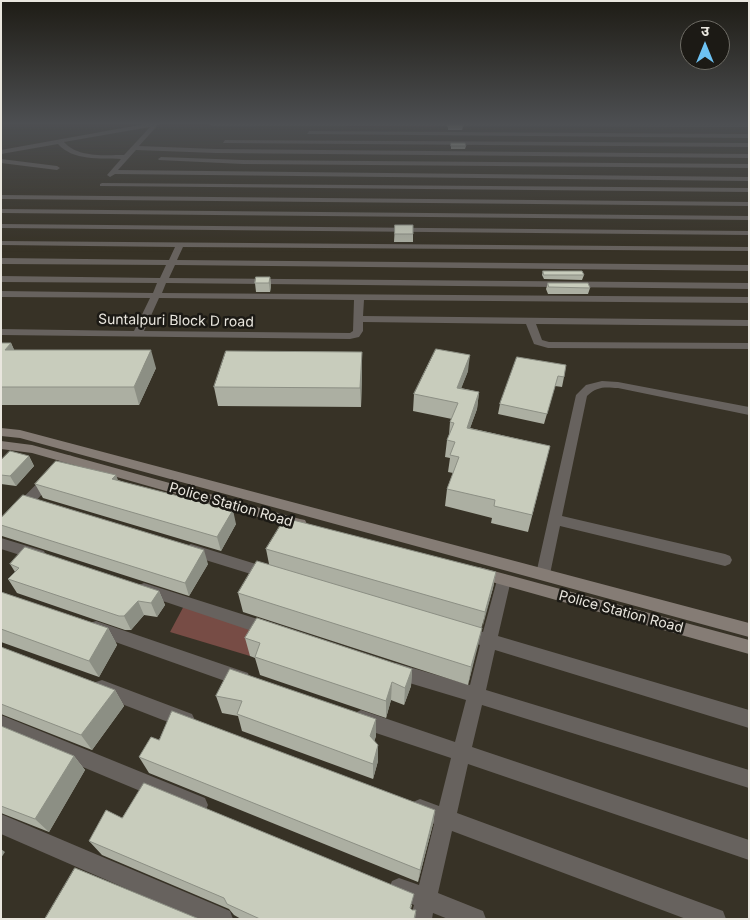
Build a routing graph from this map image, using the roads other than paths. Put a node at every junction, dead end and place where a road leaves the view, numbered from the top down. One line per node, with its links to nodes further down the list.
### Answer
1 (40, 166): 7 (street)
2 (119, 166): 8 (street)
3 (451, 166): 9 (street)
4 (668, 166): 5 (street)
5 (675, 166): 6 (street); 10 (street)
6 (749, 166)
7 (57, 168)
8 (114, 172): 9 (street); 12 (street)
9 (454, 176): 10 (street); 13 (street)
10 (687, 178): 11 (street); 14 (street)
11 (749, 179)
12 (102, 185): 13 (street); 17 (street)
13 (455, 188): 14 (street); 18 (street)
14 (697, 190): 15 (street); 19 (street)
15 (749, 190)
16 (1, 197): 17 (street)
17 (90, 198): 18 (street); 22 (street)
18 (458, 201): 19 (street); 23 (street)
19 (710, 204): 20 (street); 24 (street)
20 (749, 204)
21 (1, 210): 22 (street)
22 (78, 211): 23 (street); 27 (street)
23 (461, 214): 24 (street); 28 (street)
24 (724, 217): 25 (street); 29 (street)
25 (749, 218)
26 (1, 226): 27 (street)
27 (63, 226): 28 (street); 32 (street)
28 (463, 230): 29 (street); 34 (street)
29 (737, 233): 30 (street); 35 (street)
30 (749, 233)
31 (1, 243): 32 (street)
32 (48, 244): 33 (street)
33 (181, 244): 34 (street); 37 (street)
34 (467, 247): 35 (street)
35 (749, 248)
36 (1, 261): 37 (street)
37 (172, 262): 38 (street); 40 (street)
38 (749, 268)
39 (1, 278): 40 (street)
40 (163, 281): 41 (street); 43 (street)
41 (749, 286)
42 (1, 294): 43 (street)
43 (156, 296): 44 (street); 50 (street)
44 (359, 297): 45 (street); 46 (street)
45 (749, 300)
46 (357, 318): 47 (street); 50 (street, Suntalpuri Block D road)
47 (530, 320): 48 (street); 51 (street)
48 (749, 323)
49 (1, 332): 50 (street, Suntalpuri Block D road)
50 (137, 335)
51 (749, 346)
52 (749, 410): 58 (street)
53 (1, 432): 66 (street, Police Station Road)
54 (1, 445): 55 (street, Police Station Road)
55 (68, 459): 56 (street); 60 (street, Police Station Road)
56 (28, 501): 57 (street); 59 (street)
57 (47, 506)
58 (554, 519): 63 (street); 66 (street)
59 (1, 529)
60 (318, 529)
61 (1, 542): 64 (street)
62 (179, 546): 67 (street)
63 (725, 560)
64 (58, 561)
65 (466, 570): 68 (street, Police Station Road)
66 (543, 574): 72 (street, Police Station Road)
67 (282, 578)
68 (504, 580): 74 (street); 75 (street, Police Station Road)
69 (124, 583): 73 (street)
70 (76, 622): 78 (street)
71 (451, 629): 74 (street)
72 (749, 630)
73 (286, 635)
74 (489, 641): 79 (street); 81 (street)
75 (749, 647)
76 (381, 666): 79 (street)
77 (85, 682): 83 (street)
78 (255, 683)
79 (475, 697): 84 (street); 85 (street)
80 (349, 715): 84 (street)
81 (749, 718)
82 (1, 724): 87 (street)
83 (205, 727)
84 (461, 754): 88 (street); 90 (street)
85 (749, 779)
86 (400, 801): 88 (street)
87 (214, 812)
88 (446, 819): 92 (street); 96 (street)
89 (1, 824): 93 (street)
90 (749, 850)
91 (380, 880): 92 (street)
92 (426, 900): 94 (street); 95 (street)
93 (222, 919)
94 (421, 919)
95 (475, 919)
96 (715, 919)

